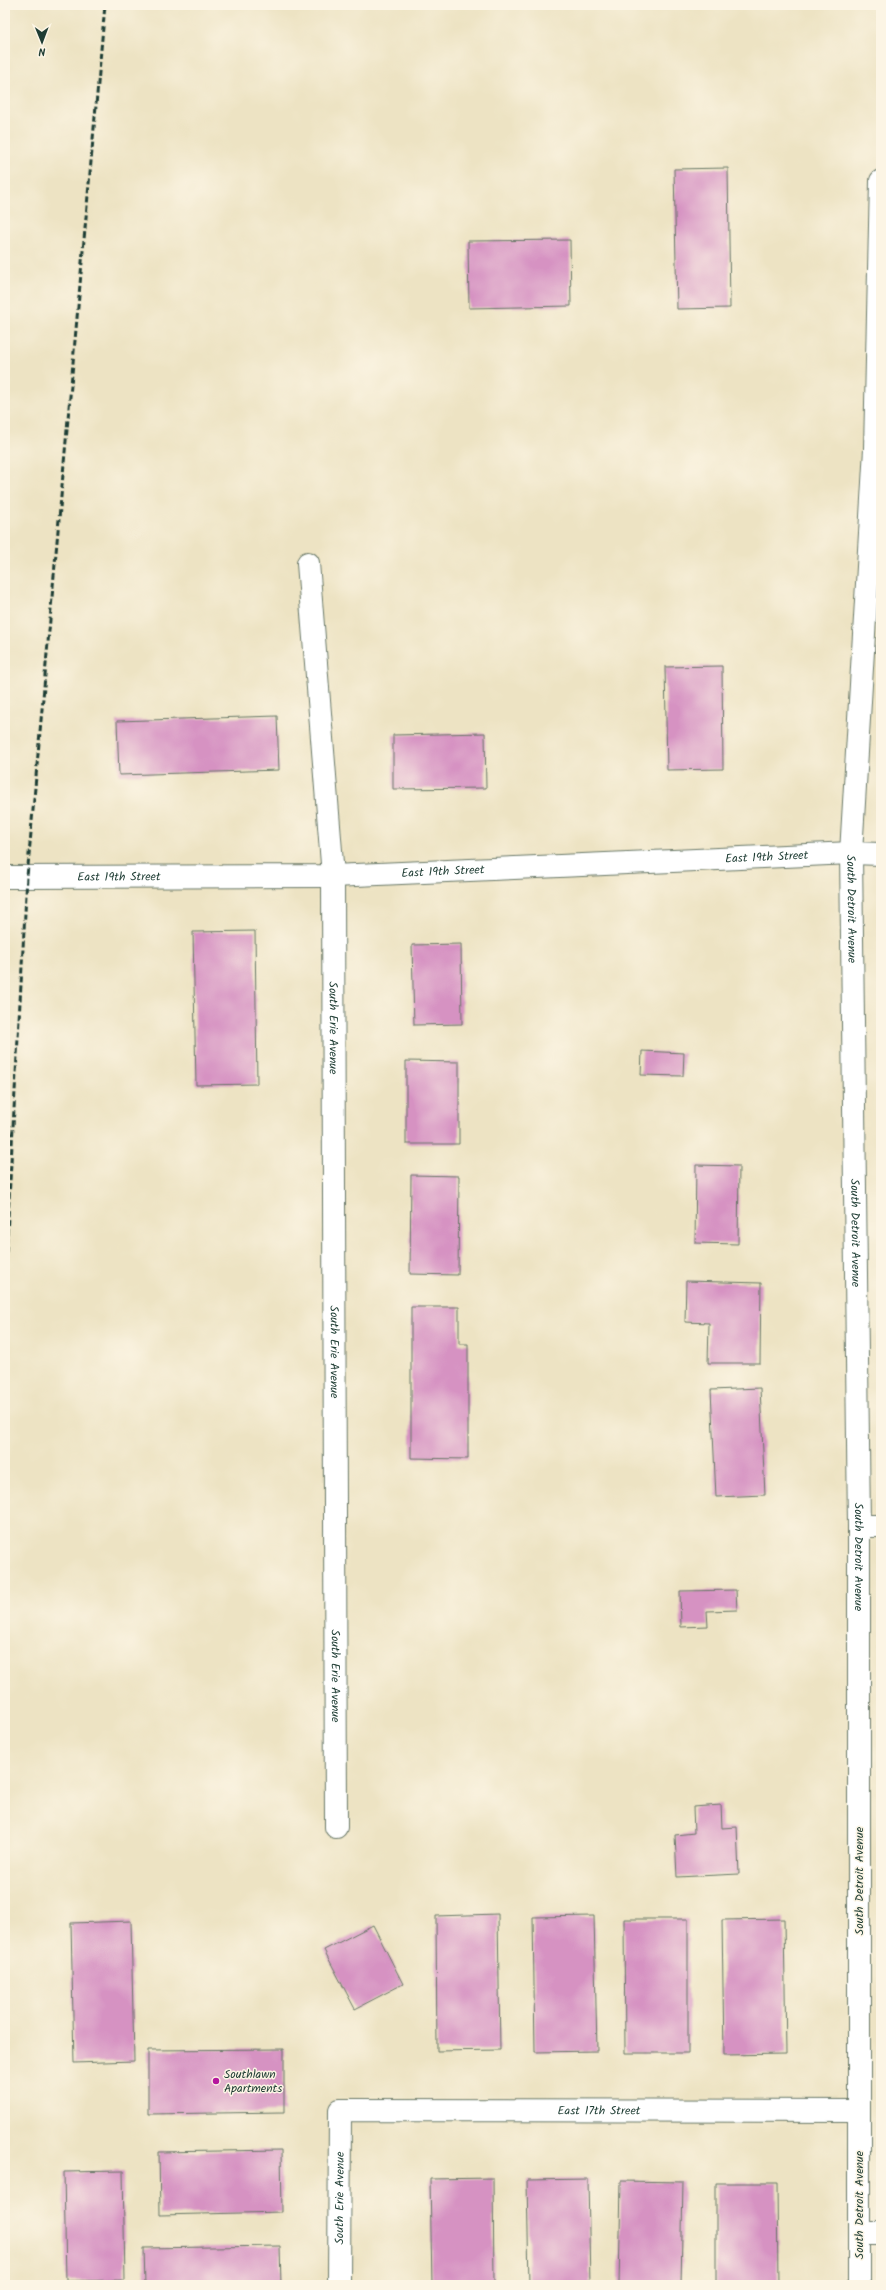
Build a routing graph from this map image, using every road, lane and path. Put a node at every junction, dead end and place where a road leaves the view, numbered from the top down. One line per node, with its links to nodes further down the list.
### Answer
1 (881, 181): 3 (street, South Detroit Avenue)
2 (308, 563): 5 (street, South Erie Avenue)
3 (851, 853): 4 (street, East 19th Street); 5 (street, East 19th Street); 7 (street, South Detroit Avenue)
4 (881, 854)
5 (333, 876): 6 (street, East 19th Street); 9 (street, South Erie Avenue)
6 (5, 877)
7 (859, 1526): 8 (street); 11 (street, South Detroit Avenue)
8 (881, 1526)
9 (336, 1827)
10 (340, 2110): 11 (street, East 17th Street); 13 (street, South Erie Avenue)
11 (859, 2111): 12 (street, South Detroit Avenue)
12 (871, 2234): 14 (street, South Detroit Avenue)
13 (339, 2285)
14 (859, 2285)

